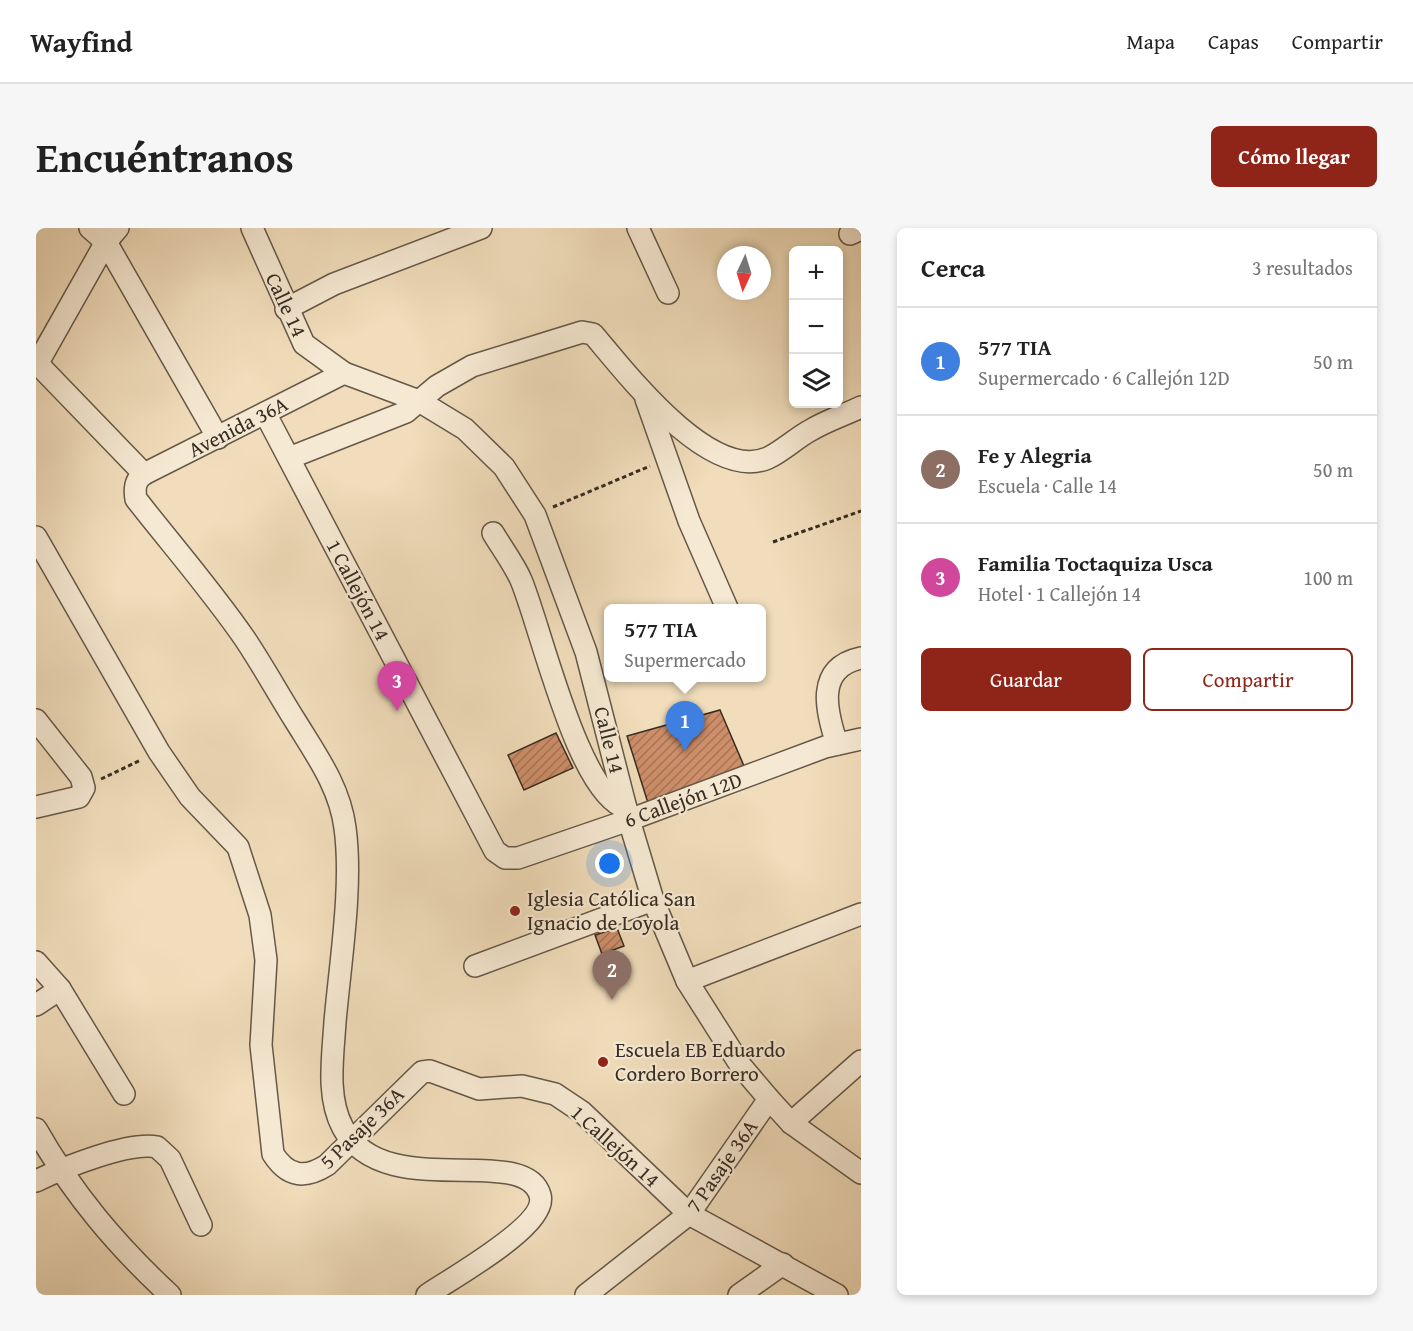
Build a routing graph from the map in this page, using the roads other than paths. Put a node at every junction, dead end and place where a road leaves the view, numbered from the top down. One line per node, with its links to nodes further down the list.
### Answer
1 (90, 228): 5 (street)
2 (252, 228): 7 (street, Calle 14)
3 (482, 228): 7 (street)
4 (638, 228): 6 (street)
5 (112, 235): 8 (street); 14 (street)
6 (668, 293)
7 (286, 309): 9 (street, Calle 14)
8 (37, 364): 16 (street)
9 (344, 373): 11 (street, Calle 14); 13 (street, Avenida 36A)
10 (644, 393): 11 (street); 12 (street); 19 (street)
11 (419, 401): 15 (street); 25 (street, Calle 14)
12 (861, 408)
13 (266, 413): 14 (street, Avenida 36A); 15 (street, 1 Callejón 14)
14 (218, 438): 16 (street, Avenida 36A)
15 (289, 458): 26 (street, 1 Callejón 14)
16 (140, 479): 40 (street)
17 (493, 533): 25 (street)
18 (36, 537): 40 (street, 5 Pasaje 36A)
19 (725, 604)
20 (861, 658): 23 (street)
21 (36, 720): 24 (street)
22 (861, 739): 23 (street, 6 Callejón 12D)
23 (837, 744): 25 (street, 6 Callejón 12D)
24 (36, 807)
25 (628, 814): 26 (street, 6 Callejón 12D); 27 (street, Calle 14)
26 (505, 858)
27 (653, 900): 30 (street); 31 (street, Calle 14)
28 (861, 914): 31 (street)
29 (36, 962): 32 (street)
30 (476, 966)
31 (687, 981): 37 (street, Calle 14)
32 (60, 988): 33 (street); 36 (street)
33 (36, 1005)
34 (861, 1061): 38 (street)
35 (430, 1071): 40 (street, 5 Pasaje 36A); 44 (street, 1 Callejón 14)
36 (124, 1094)
37 (769, 1099): 38 (street, Calle 14); 44 (street, 7 Pasaje 36A)
38 (791, 1123): 42 (street, Calle 14)
39 (36, 1129): 41 (street)
40 (350, 1141): 48 (street)
41 (58, 1170): 43 (street); 45 (street); 47 (street)
42 (861, 1173)
43 (36, 1181)
44 (689, 1214): 46 (street, 1 Callejón 14); 49 (street, 7 Pasaje 36A)
45 (201, 1225)
46 (783, 1264): 50 (street); 51 (street, 1 Callejón 14)
47 (170, 1295)
48 (427, 1295)
49 (586, 1295)
50 (739, 1295)
51 (837, 1295)

